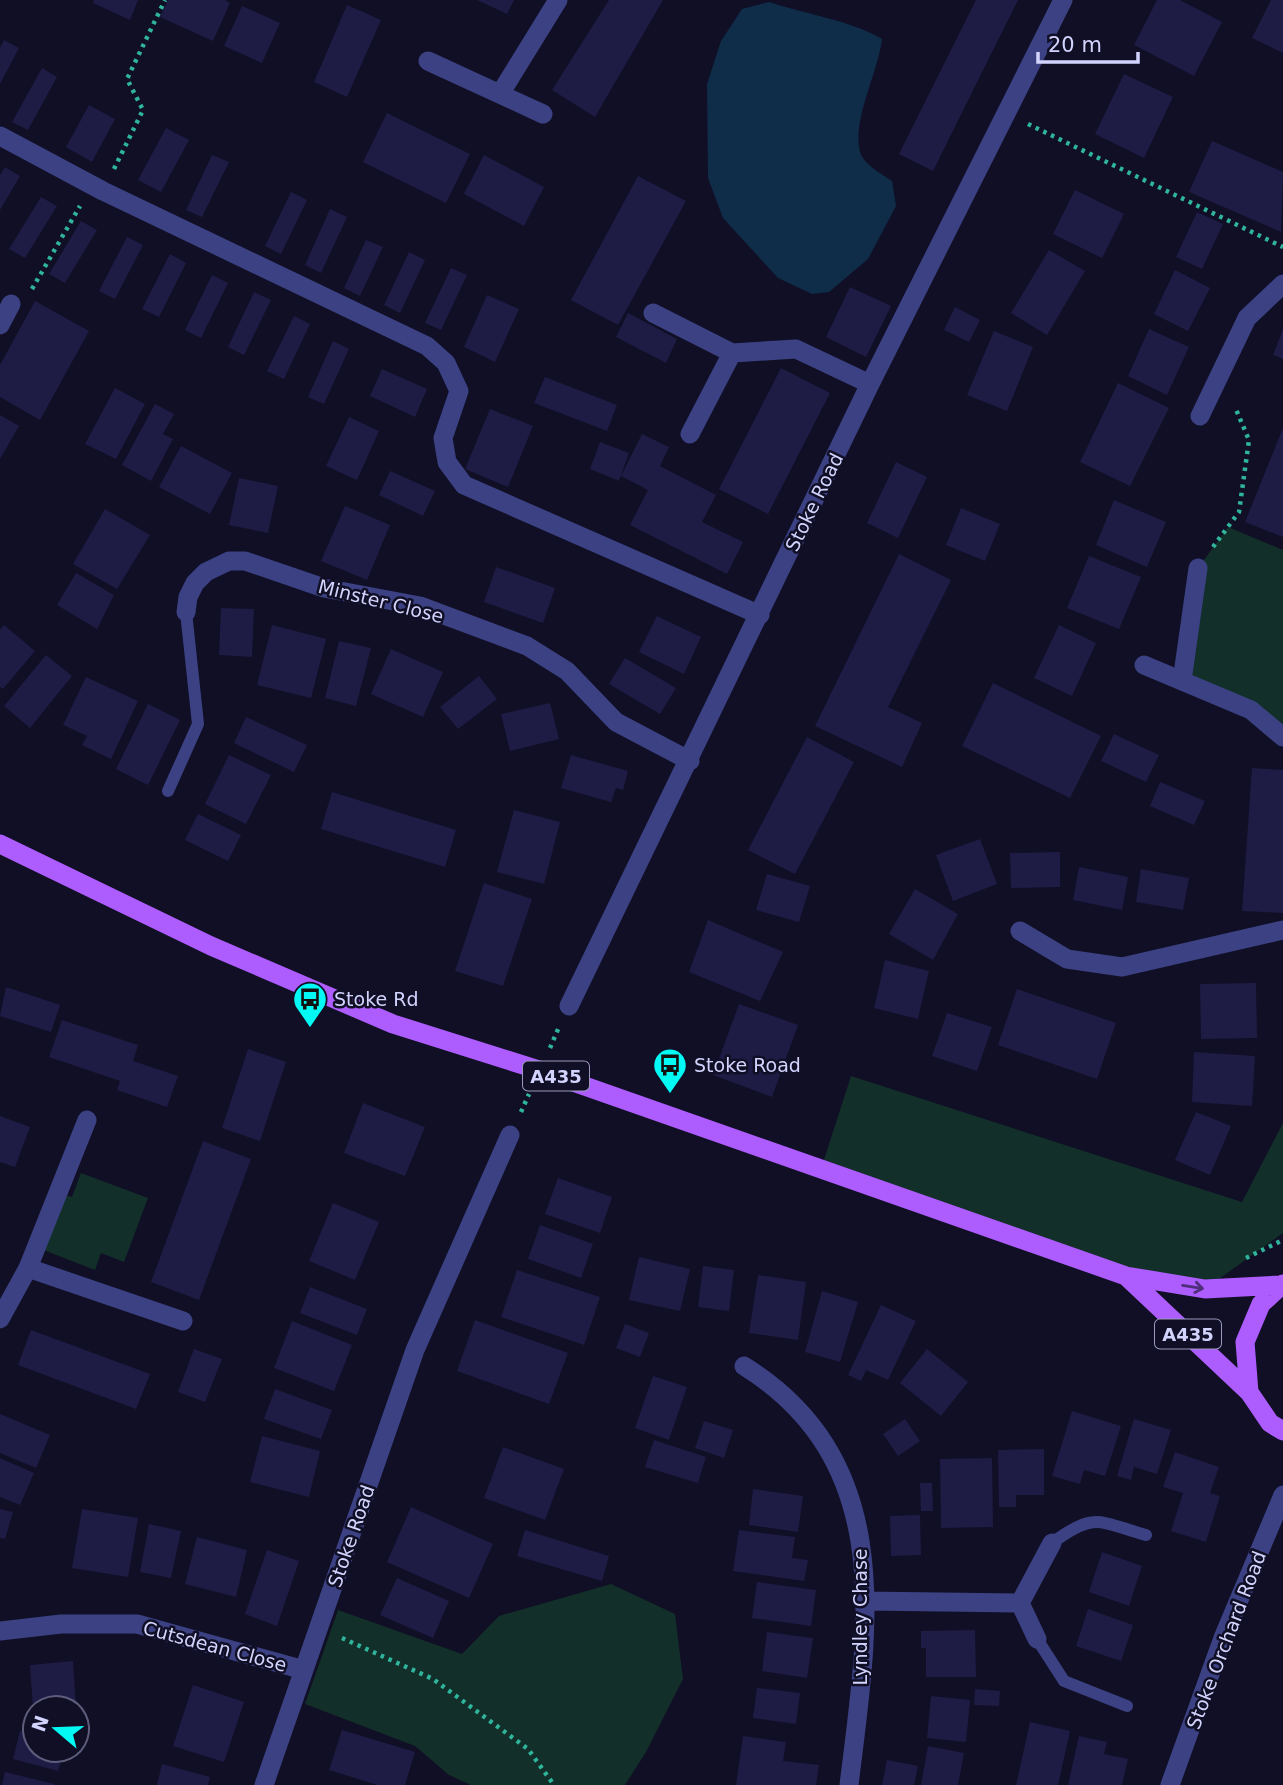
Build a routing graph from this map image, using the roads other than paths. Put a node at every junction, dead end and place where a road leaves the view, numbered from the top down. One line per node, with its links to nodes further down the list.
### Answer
1 (558, 0): 4 (street)
2 (1063, 0): 12 (street, Stoke Road)
3 (428, 61): 4 (street)
4 (500, 94): 5 (street)
5 (544, 114)
6 (0, 136): 17 (street)
7 (1283, 284): 13 (street)
8 (11, 304): 10 (street)
9 (653, 313): 11 (street)
10 (0, 325)
11 (732, 353): 12 (street); 14 (street)
12 (870, 384): 17 (street, Stoke Road)
13 (1200, 416)
14 (690, 434)
15 (1198, 568): 19 (street)
16 (186, 612): 21 (street, Minster Close); 22 (lane)
17 (760, 615): 21 (street, Stoke Road)
18 (1144, 665): 19 (street)
19 (1182, 681): 20 (street)
20 (1283, 737)
21 (690, 761): 26 (street, Stoke Road)
22 (168, 791)
23 (0, 844): 30 (main road, A435)
24 (1283, 930): 25 (street)
25 (1020, 931)
26 (569, 1006)
27 (87, 1120): 29 (street)
28 (510, 1135): 44 (street, Stoke Road)
29 (28, 1268): 32 (street); 33 (street)
30 (1126, 1276): 31 (main road, A435, one-way to 31); 35 (main road, A435)
31 (1282, 1285): 35 (main road)
32 (0, 1319)
33 (183, 1321)
34 (744, 1366): 40 (street, Lyndley Chase)
35 (1250, 1392): 36 (main road)
36 (1283, 1431)
37 (1283, 1495): 48 (street, Stoke Orchard Road)
38 (1146, 1535): 39 (lane)
39 (1052, 1543): 41 (street)
40 (864, 1601): 41 (street); 47 (street, Lyndley Chase)
41 (1020, 1603): 43 (street)
42 (0, 1631): 44 (street, Cutsdean Close)
43 (1037, 1639): 45 (lane)
44 (304, 1670): 46 (street, Stoke Road)
45 (1127, 1706)
46 (264, 1785)
47 (849, 1785)
48 (1170, 1785)

